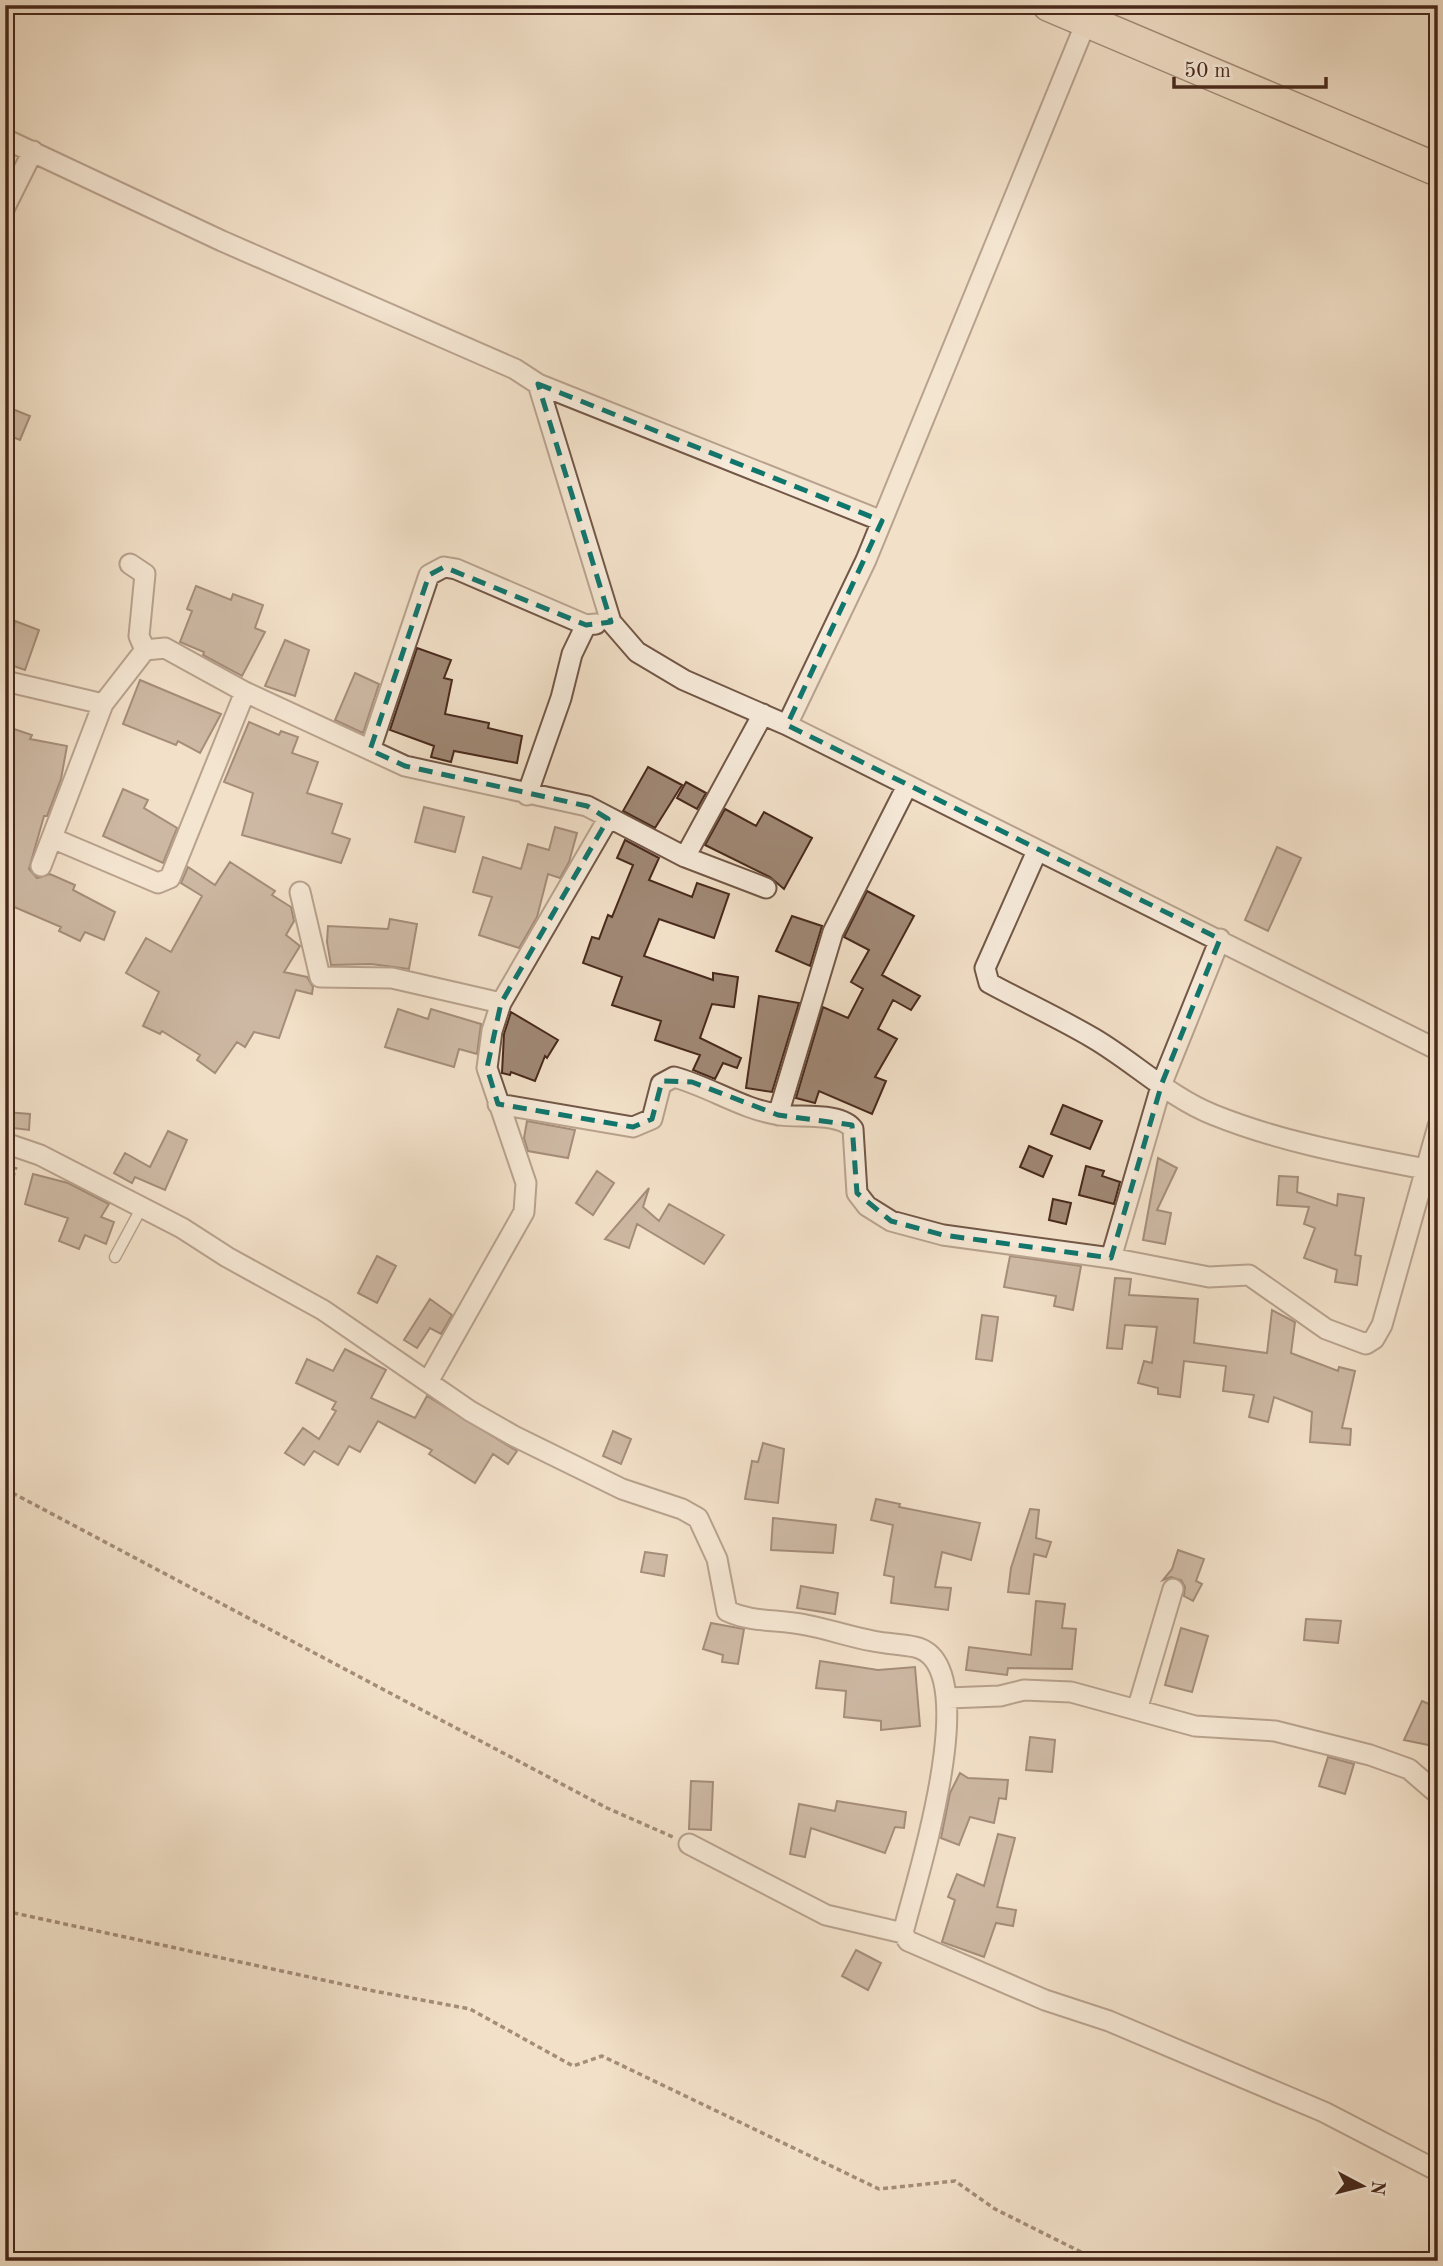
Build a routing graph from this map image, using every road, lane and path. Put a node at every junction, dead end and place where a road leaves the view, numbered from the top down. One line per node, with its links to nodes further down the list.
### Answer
1 (1049, 5): 2 (main road)
2 (1087, 20): 5 (main road); 8 (street)
3 (5, 139): 4 (street)
4 (33, 151): 6 (street); 7 (street)
5 (1438, 170)
6 (5, 207)
7 (538, 384): 8 (street); 10 (street)
8 (882, 521): 17 (street)
9 (130, 564): 12 (street)
10 (611, 622): 11 (street); 16 (street)
11 (586, 625): 18 (street); 20 (street)
12 (145, 650): 14 (street); 15 (street)
13 (5, 681): 15 (street)
14 (245, 692): 18 (street); 22 (street)
15 (103, 704): 22 (street)
16 (763, 714): 17 (street); 24 (street)
17 (787, 725): 19 (street)
18 (370, 750): 20 (street)
19 (906, 786): 23 (street); 33 (street)
20 (527, 795): 21 (street)
21 (608, 819): 24 (street); 29 (street)
22 (52, 838): 25 (street)
23 (1037, 851): 28 (street); 31 (street)
24 (685, 857): 26 (street)
25 (41, 866)
26 (766, 888)
27 (300, 892): 29 (street)
28 (1220, 939): 30 (street); 31 (street)
29 (501, 1003): 32 (street)
30 (1438, 1050)
31 (1161, 1083): 36 (street); 40 (street)
32 (498, 1104): 33 (street); 43 (street)
33 (778, 1115): 40 (street)
34 (1438, 1126): 36 (street)
35 (13, 1145): 37 (path); 38 (street)
36 (1425, 1169): 40 (street)
37 (5, 1202)
38 (142, 1207): 39 (lane); 43 (street)
39 (115, 1257)
40 (1111, 1258)
41 (5, 1325): 42 (path)
42 (5, 1343)
43 (429, 1380): 46 (street)
44 (5, 1489): 49 (path)
45 (1173, 1589): 47 (street)
46 (948, 1698): 47 (street); 51 (street)
47 (1137, 1710): 48 (street)
48 (1438, 1794)
49 (689, 1844): 51 (street)
50 (5, 1910): 53 (path)
51 (903, 1933): 52 (street)
52 (1438, 2171)
53 (1099, 2261)

